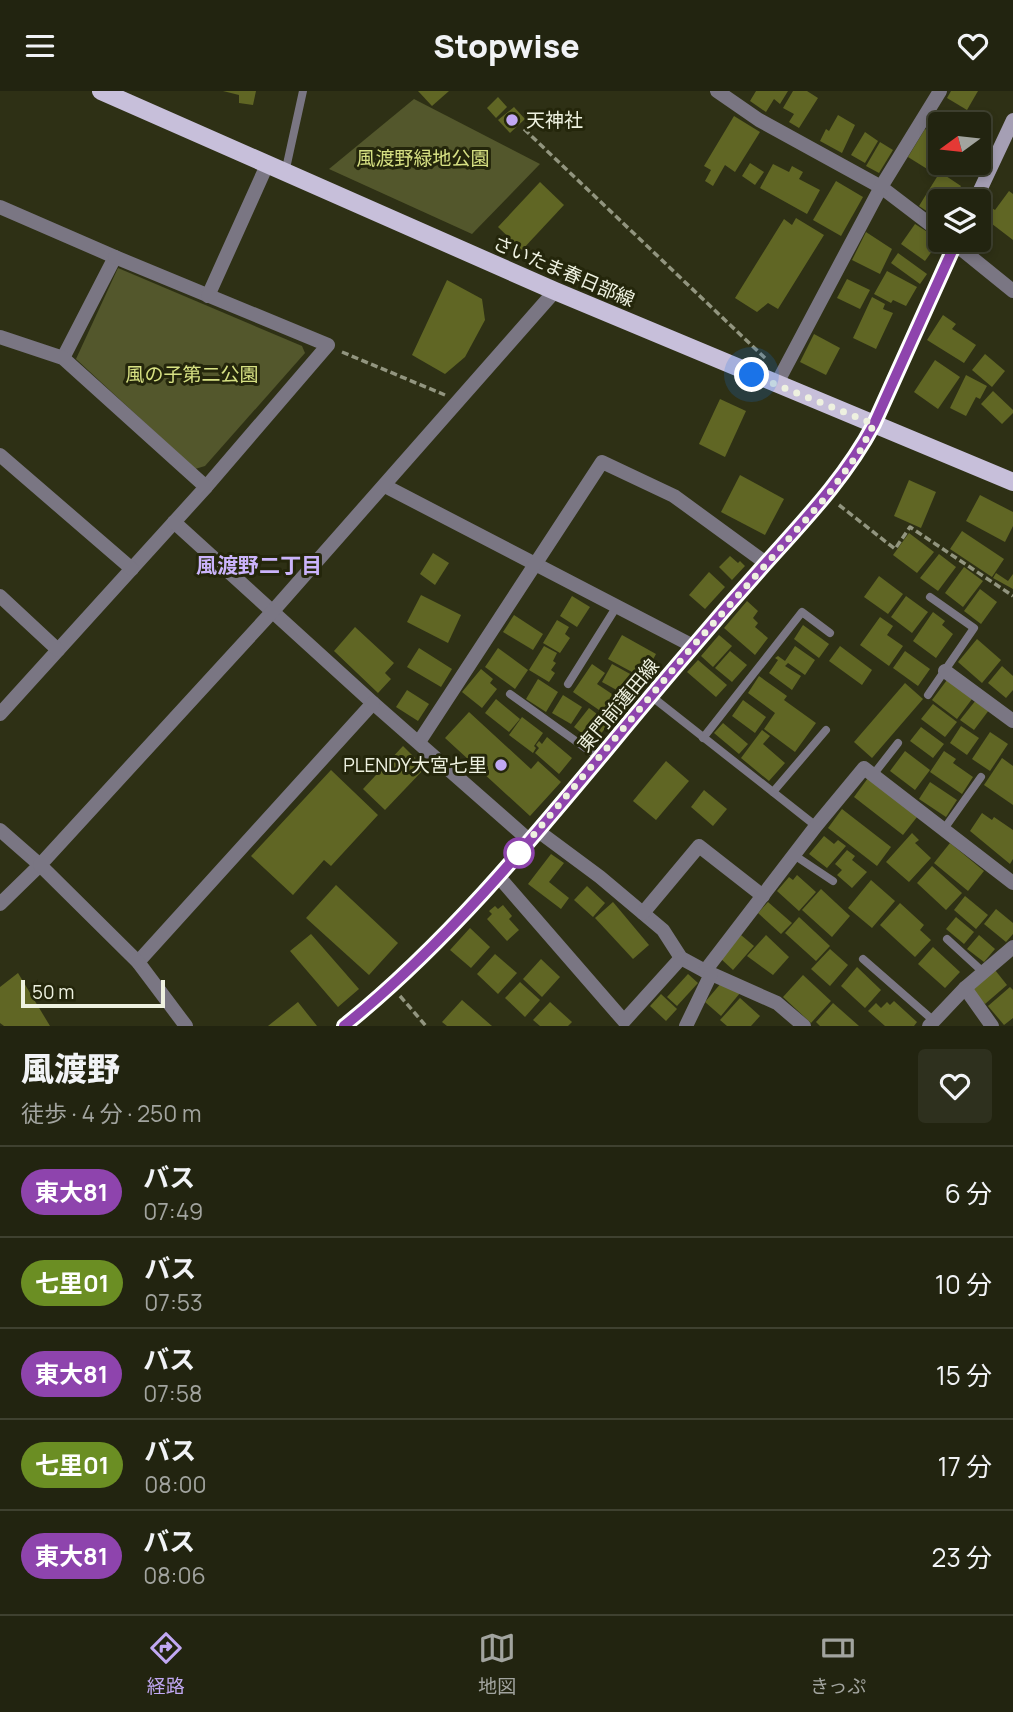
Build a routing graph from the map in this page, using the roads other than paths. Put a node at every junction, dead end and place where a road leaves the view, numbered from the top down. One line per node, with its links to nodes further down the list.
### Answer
1 (101, 91): 6 (main road, さいたま春日部線)
2 (303, 91): 7 (lane)
3 (717, 91): 8 (street)
4 (940, 91): 8 (street)
5 (1013, 120): 9 (main road)
6 (267, 165): 7 (main road, さいたま春日部線); 17 (street)
7 (285, 173): 15 (main road, さいたま春日部線)
8 (881, 187): 11 (street); 20 (street)
9 (981, 189)
10 (0, 207): 14 (street)
11 (928, 223)
12 (949, 252): 21 (main road, 東門前蓮田線)
13 (967, 252): 16 (street)
14 (115, 257): 17 (street); 19 (street)
15 (555, 291): 20 (main road, さいたま春日部線); 24 (street)
16 (1013, 291)
17 (208, 296): 25 (street)
18 (0, 337): 19 (street)
19 (63, 358): 25 (street)
20 (779, 380): 21 (main road, さいたま春日部線)
21 (874, 424): 23 (main road, さいたま春日部線); 27 (main road, 東門前蓮田線)
22 (0, 456): 29 (street)
23 (1013, 482)
24 (385, 486): 28 (street); 33 (street)
25 (206, 487): 26 (street)
26 (174, 522): 29 (street); 33 (street)
27 (766, 563): 28 (street); 35 (main road, 東門前蓮田線)
28 (534, 565): 32 (street); 47 (street)
29 (132, 569): 36 (street)
30 (0, 596): 36 (street)
31 (930, 597): 37 (lane)
32 (617, 606): 35 (street); 38 (lane)
33 (273, 611): 42 (street); 58 (street)
34 (830, 633): 46 (lane)
35 (693, 646): 41 (main road, 東門前蓮田線)
36 (58, 650): 43 (street)
37 (945, 671): 40 (lane); 44 (street)
38 (568, 684)
39 (510, 694): 49 (lane)
40 (928, 695)
41 (651, 696): 46 (lane); 49 (main road, 東門前蓮田線)
42 (373, 703): 47 (street); 69 (street)
43 (0, 714)
44 (1013, 721)
45 (826, 730): 52 (lane)
46 (703, 738): 52 (lane)
47 (419, 742): 56 (street)
48 (898, 743): 50 (lane)
49 (598, 757): 56 (main road, 東門前蓮田線)
50 (873, 775): 53 (street); 54 (street)
51 (981, 777): 54 (lane)
52 (773, 792): 53 (lane)
53 (816, 826): 57 (street)
54 (944, 829): 61 (street)
55 (0, 830): 58 (street)
56 (534, 836): 59 (main road, 東門前蓮田線); 64 (street)
57 (794, 855): 60 (lane); 62 (street)
58 (40, 865): 63 (street); 69 (street)
59 (498, 876): 67 (street); 75 (main road, 東門前蓮田線)
60 (833, 881)
61 (1013, 883)
62 (763, 896): 64 (street); 70 (street)
63 (0, 904)
64 (643, 913): 67 (street)
65 (947, 939): 71 (lane)
66 (1013, 947): 71 (street)
67 (681, 958): 70 (street)
68 (863, 959): 73 (lane)
69 (138, 962): 74 (street)
70 (708, 972): 76 (street); 77 (street)
71 (983, 972): 72 (street)
72 (965, 988): 73 (street); 78 (street)
73 (931, 1023)
74 (186, 1026)
75 (344, 1026)
76 (686, 1026)
77 (804, 1026)
78 (992, 1026)

